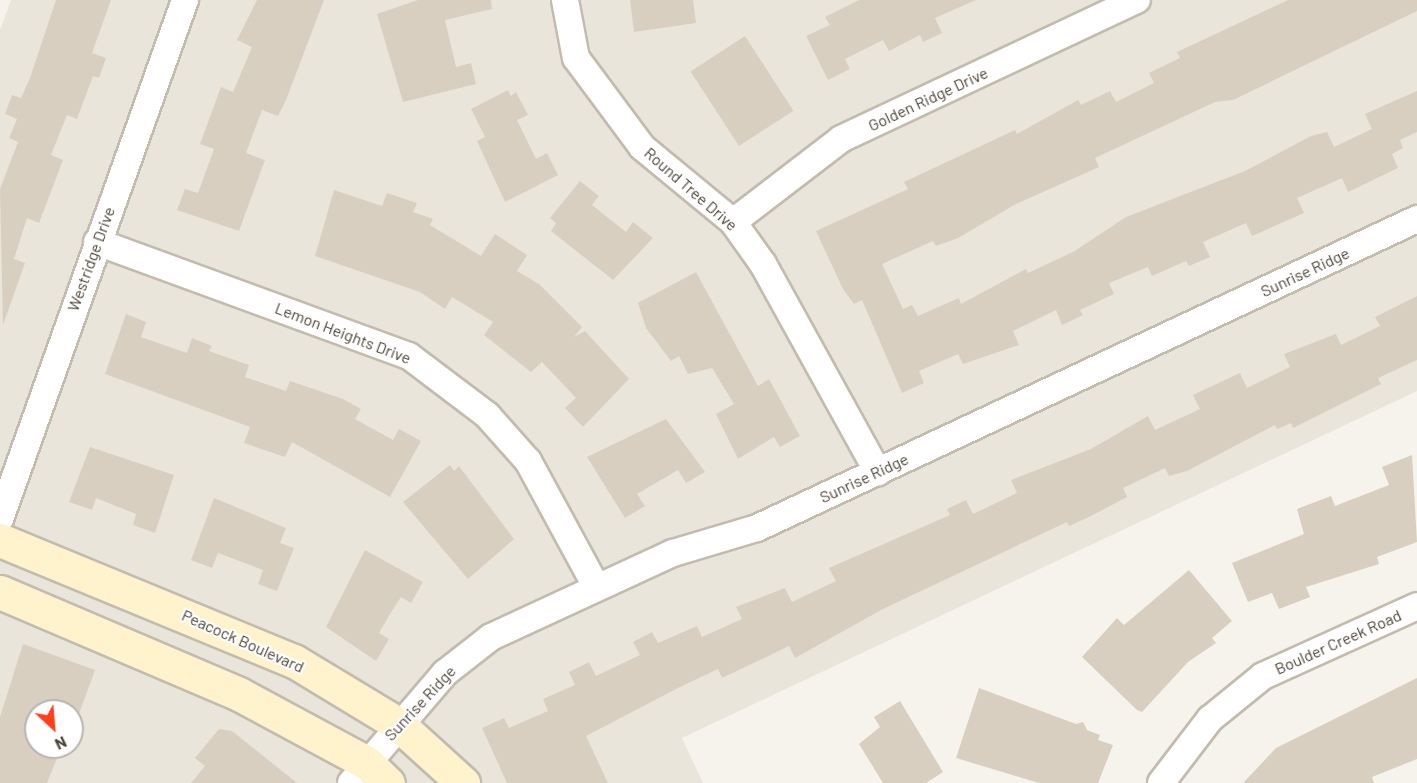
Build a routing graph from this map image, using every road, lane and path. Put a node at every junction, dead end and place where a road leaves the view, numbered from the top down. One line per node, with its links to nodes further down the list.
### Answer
1 (185, 0): 6 (street, Westridge Drive)
2 (565, 0): 5 (street, Round Tree Drive)
3 (1137, 0): 5 (street, Golden Ridge Drive)
4 (1417, 219): 7 (street, Sunrise Ridge)
5 (733, 222): 7 (street, Round Tree Drive)
6 (97, 242): 8 (street, Westridge Drive); 10 (street, Lemon Heights Drive)
7 (878, 472): 10 (street, Sunrise Ridge)
8 (0, 519)
9 (0, 540): 13 (street, Peacock Boulevard)
10 (596, 586): 13 (street, Sunrise Ridge)
11 (0, 591): 14 (street)
12 (1417, 606): 16 (street, Boulder Creek Road)
13 (398, 724): 14 (street, Sunrise Ridge); 15 (street, Peacock Boulevard)
14 (369, 776)
15 (463, 783)
16 (1161, 783)

